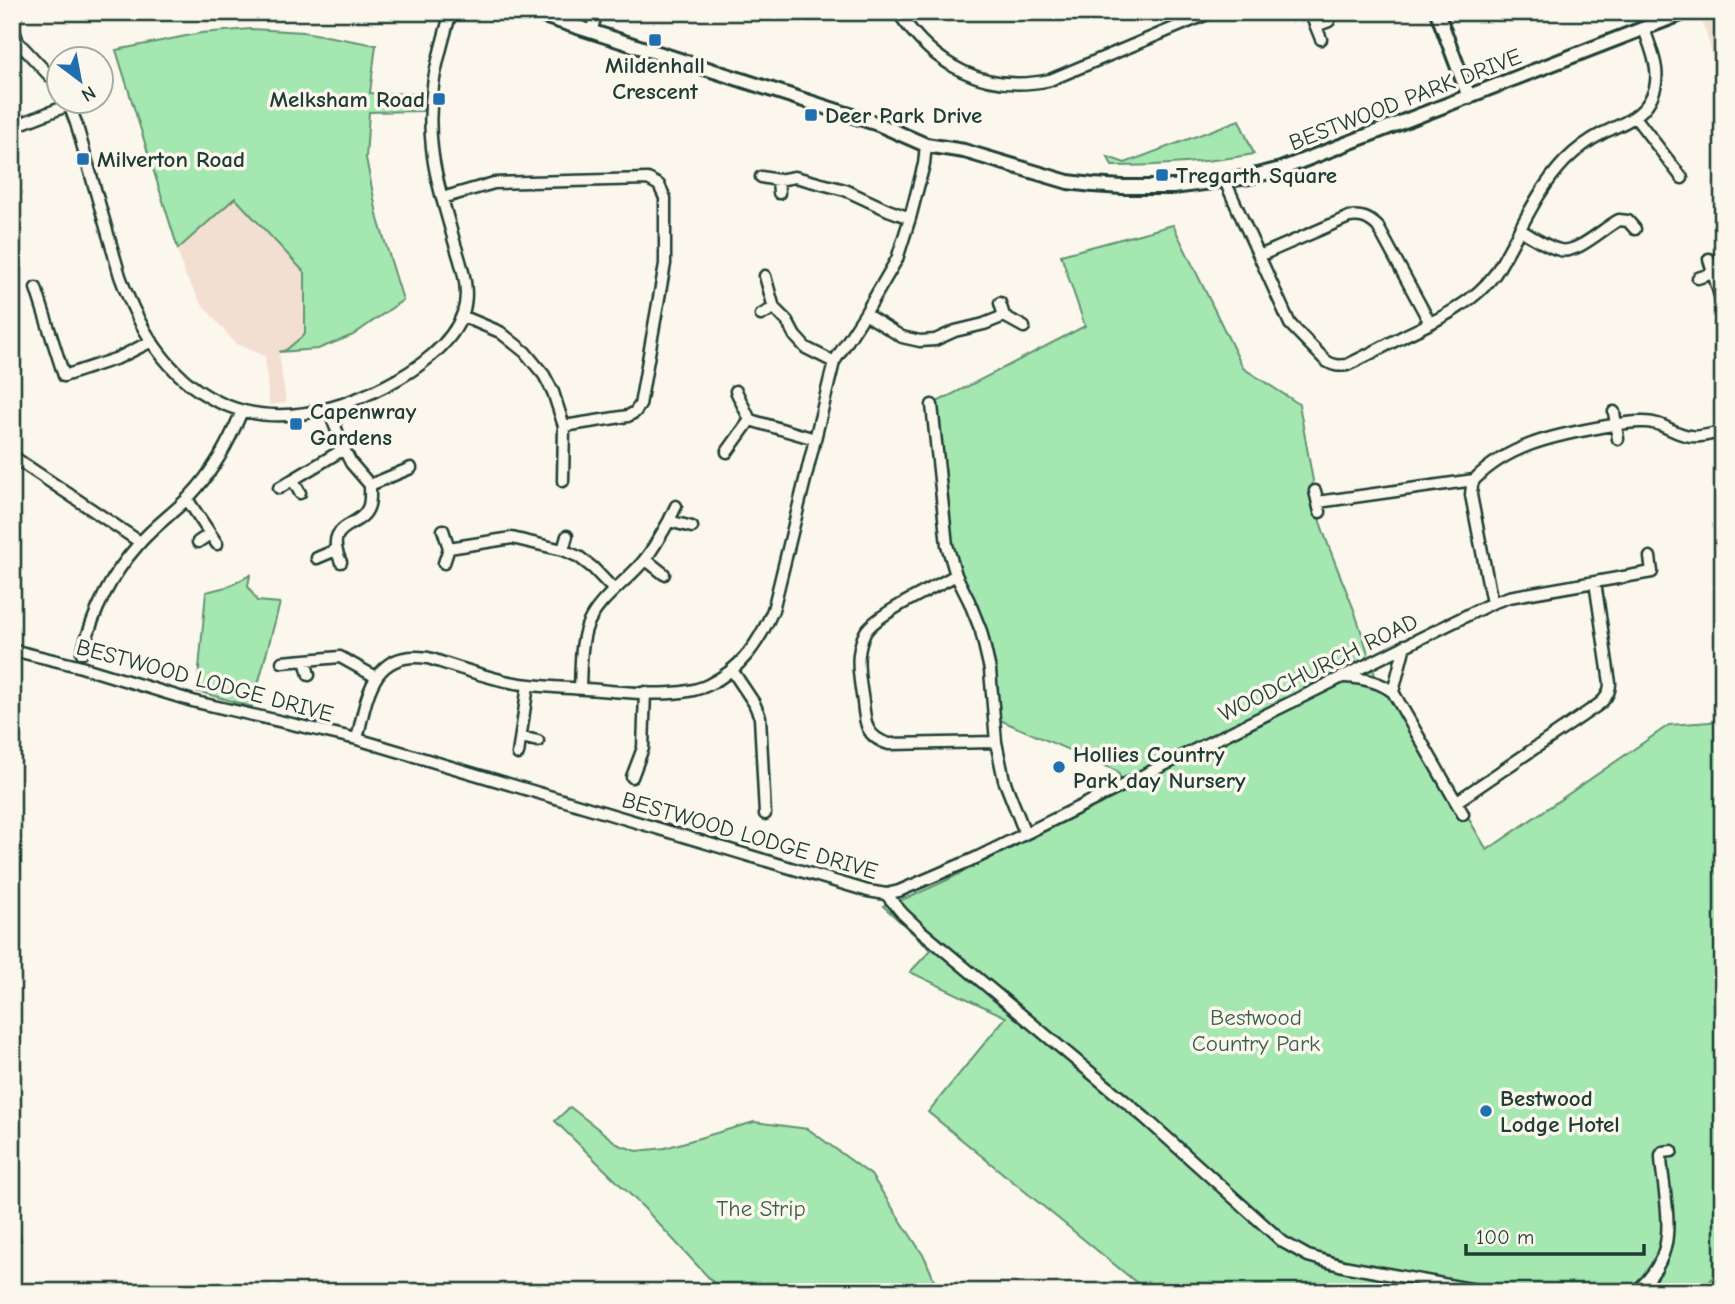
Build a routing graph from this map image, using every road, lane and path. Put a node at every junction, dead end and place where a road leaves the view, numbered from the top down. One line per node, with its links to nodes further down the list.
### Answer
1 (16, 12): 16 (street)
2 (451, 12): 29 (street)
3 (531, 12): 13 (street, BESTWOOD PARK DRIVE)
4 (597, 12): 13 (street)
5 (898, 12): 6 (street)
6 (1212, 12)
7 (1310, 12): 11 (street)
8 (1437, 12): 18 (street)
9 (1686, 12): 12 (street, BESTWOOD PARK DRIVE)
10 (1329, 21): 11 (street)
11 (1316, 26): 14 (street)
12 (1644, 29): 18 (street, BESTWOOD PARK DRIVE); 21 (street)
13 (591, 32): 23 (street, BESTWOOD PARK DRIVE)
14 (1321, 39)
15 (12, 49): 16 (street)
16 (31, 58): 17 (street)
17 (46, 71)
18 (1469, 97): 27 (street, BESTWOOD PARK DRIVE)
19 (46, 113): 22 (street)
20 (74, 116): 48 (street)
21 (1635, 117): 25 (street); 32 (street)
22 (12, 127)
23 (926, 145): 27 (street, BESTWOOD PARK DRIVE); 30 (street)
24 (761, 177): 26 (street)
25 (1682, 178)
26 (778, 180): 28 (street); 30 (street)
27 (1225, 181): 33 (street)
28 (779, 193)
29 (442, 198): 44 (street); 57 (street)
30 (910, 218): 42 (street)
31 (1635, 229): 32 (street)
32 (1520, 230): 46 (street)
33 (1259, 256): 46 (street); 46 (street)
34 (1709, 259): 35 (street)
35 (1713, 273): 37 (street); 40 (street)
36 (765, 276): 41 (street)
37 (1698, 278)
38 (36, 288): 48 (street)
39 (1000, 303): 45 (street)
40 (1723, 306)
41 (774, 308): 43 (street); 49 (street)
42 (865, 314): 45 (street); 49 (street)
43 (761, 315)
44 (462, 316): 52 (street); 57 (street)
45 (1004, 316): 47 (street)
46 (1430, 323)
47 (1024, 327)
48 (152, 341): 53 (street)
49 (834, 362): 59 (street)
50 (736, 391): 55 (street)
51 (932, 405): 91 (street)
52 (328, 408): 53 (street); 61 (street)
53 (242, 411): 72 (street)
54 (1614, 412): 56 (street)
55 (750, 420): 59 (street); 62 (street)
56 (1616, 425): 58 (street); 60 (street); 65 (street)
57 (564, 426): 67 (street)
58 (1723, 432)
59 (815, 439): 100 (street)
60 (1618, 439)
61 (344, 449): 66 (street); 68 (street)
62 (727, 452)
63 (12, 456): 79 (street)
64 (411, 468): 68 (street)
65 (1474, 480): 70 (street); 94 (street)
66 (293, 481): 69 (street); 71 (street)
67 (563, 481)
68 (370, 485): 83 (street)
69 (279, 488)
70 (1315, 491)
71 (300, 493)
72 (187, 499): 77 (street); 79 (street)
73 (676, 506): 74 (street)
74 (669, 521): 75 (street); 87 (street)
75 (692, 527)
76 (443, 530): 82 (street)
77 (210, 534): 80 (street); 81 (street)
78 (567, 536): 84 (street)
79 (140, 542): 97 (street)
80 (198, 542)
81 (217, 544)
82 (449, 548): 84 (street); 89 (street)
83 (336, 550): 86 (street); 88 (street)
84 (563, 550): 93 (street)
85 (1650, 557): 92 (street, WOODCHURCH ROAD)
86 (317, 558)
87 (645, 559): 90 (street); 93 (street)
88 (341, 562)
89 (443, 564)
90 (664, 574)
91 (956, 575): 111 (street); 111 (street)
92 (1595, 582): 94 (street, WOODCHURCH ROAD); 116 (street)
93 (614, 590): 105 (street)
94 (1492, 603): 95 (street, WOODCHURCH ROAD)
95 (1405, 645): 103 (street, WOODCHURCH ROAD); 107 (street)
96 (12, 650): 109 (street, BESTWOOD LODGE DRIVE)
97 (82, 653)
98 (306, 660): 99 (street); 101 (street); 102 (street)
99 (282, 662)
100 (732, 670): 106 (street); 115 (street)
101 (309, 675)
102 (376, 677): 104 (street); 109 (street)
103 (1342, 677): 107 (street); 119 (street, WOODCHURCH ROAD)
104 (528, 685): 105 (street); 108 (street)
105 (580, 688): 106 (street)
106 (645, 692): 113 (street)
107 (1393, 692): 116 (street)
108 (521, 737): 110 (street); 112 (street)
109 (358, 739): 120 (street, BESTWOOD LODGE DRIVE)
110 (538, 741)
111 (996, 742): 119 (street)
112 (518, 754)
113 (632, 777)
114 (777, 780): 115 (street)
115 (764, 781): 117 (street)
116 (1456, 802): 118 (street)
117 (765, 814)
118 (1463, 814)
119 (1025, 834): 120 (street, WOODCHURCH ROAD)
120 (886, 894): 122 (street, BESTWOOD LODGE DRIVE)
121 (1672, 1151): 123 (street)
122 (1487, 1292)
123 (1635, 1292)

